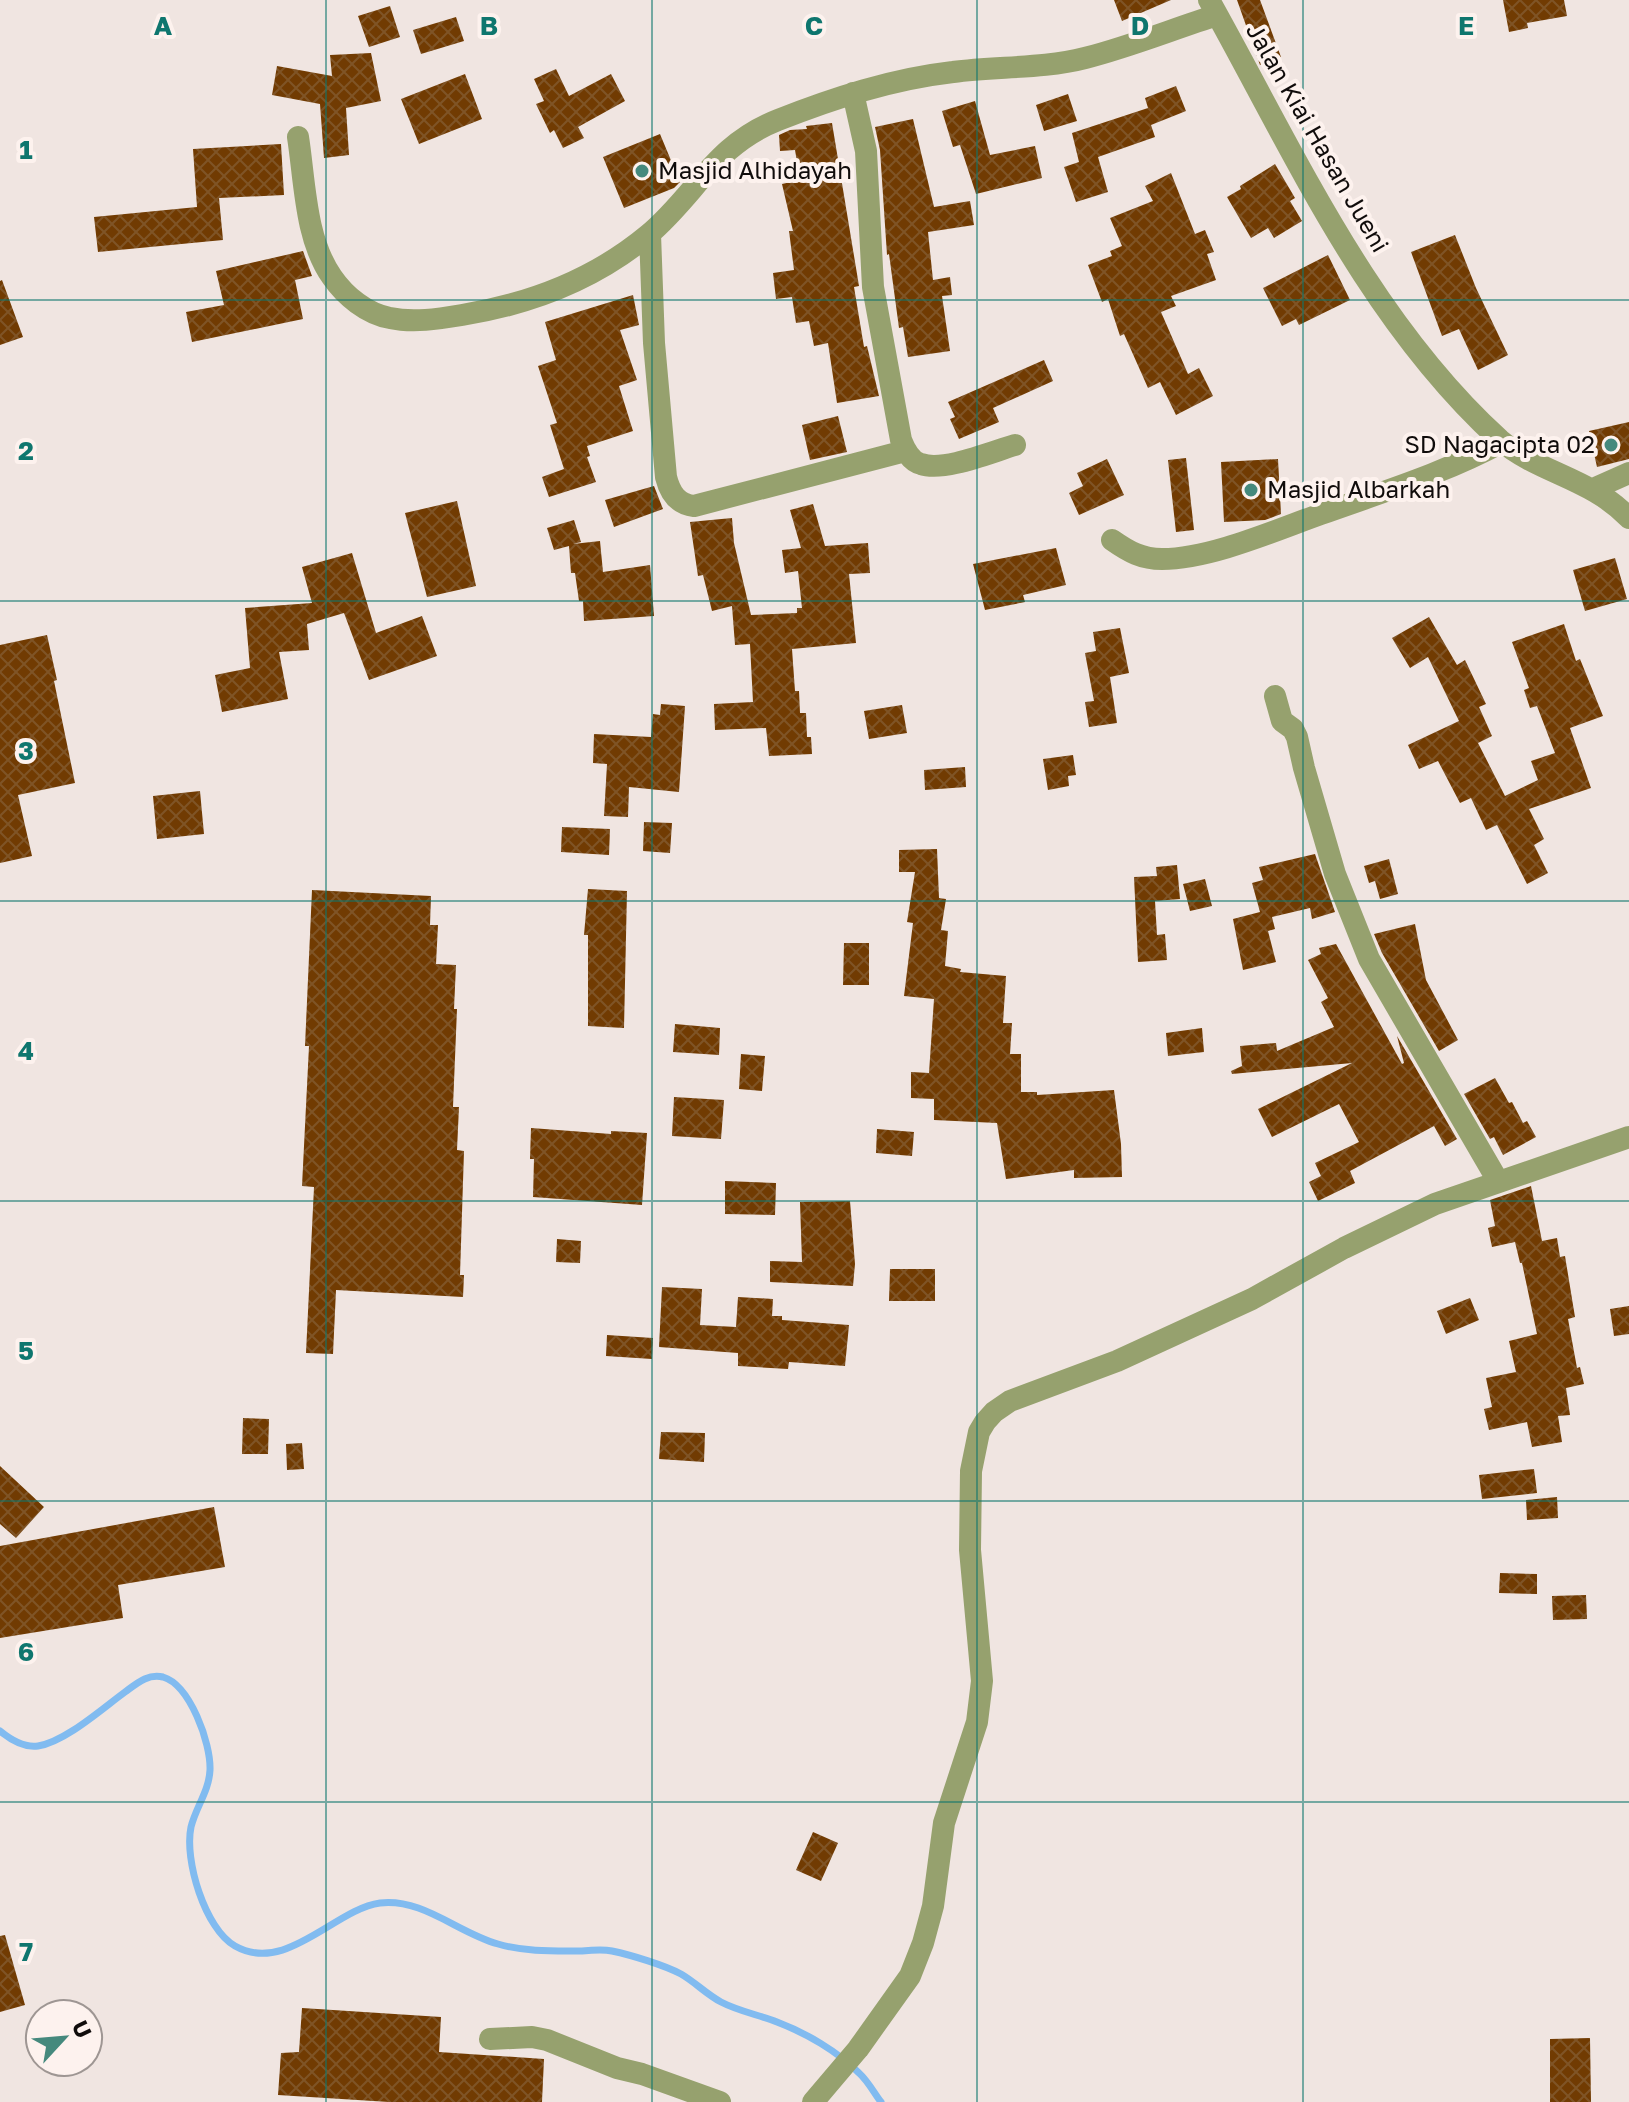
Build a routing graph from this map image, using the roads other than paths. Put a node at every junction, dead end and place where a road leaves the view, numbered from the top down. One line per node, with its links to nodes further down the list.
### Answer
1 (1213, 7): 2 (street); 5 (street, Jalan Kiai Hasan Jueni)
2 (853, 93): 4 (street); 7 (street)
3 (298, 137): 4 (street)
4 (650, 234): 7 (street)
5 (1502, 442): 9 (street, Jalan Kiai Hasan Jueni); 11 (street)
6 (1015, 445): 7 (street)
7 (905, 451)
8 (1629, 473): 9 (street)
9 (1593, 489): 10 (street, Jalan Kiai Hasan Jueni)
10 (1629, 518)
11 (1112, 540)
12 (1275, 696): 14 (street)
13 (1629, 1137): 14 (street)
14 (1498, 1181): 16 (street)
15 (490, 2039): 17 (street)
16 (817, 2097)
17 (720, 2102)

